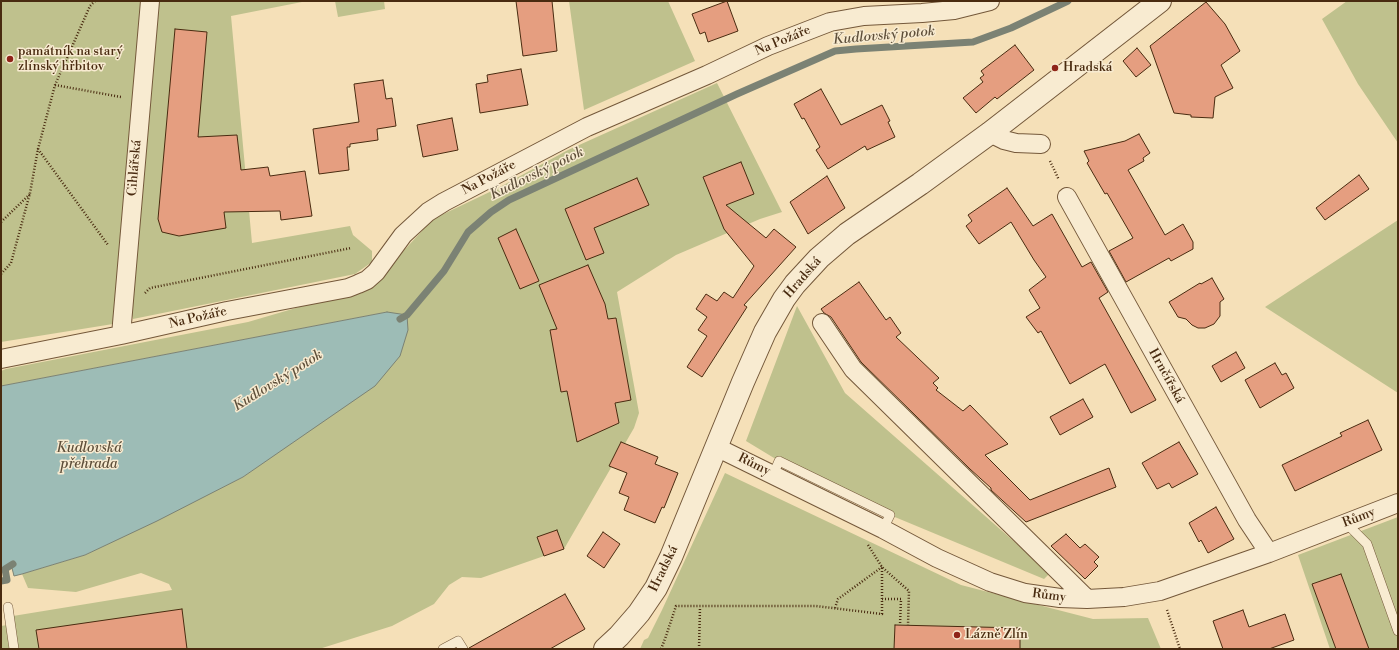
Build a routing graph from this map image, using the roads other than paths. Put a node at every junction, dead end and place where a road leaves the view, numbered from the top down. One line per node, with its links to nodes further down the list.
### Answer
1 (150, 1): 8 (street, Cihlářská)
2 (990, 1): 8 (street, Na Požáře)
3 (1156, 2): 4 (street, Hradská)
4 (990, 133): 5 (street); 10 (street, Hradská)
5 (1041, 144)
6 (1067, 197): 13 (street, Hrnčířská)
7 (822, 324): 14 (street)
8 (121, 328): 9 (street, Na Požáře)
9 (1, 359)
10 (716, 447): 14 (street, Růmy); 17 (street, Hradská)
11 (1398, 503): 12 (street, Růmy)
12 (1346, 523): 13 (street, Růmy); 16 (lane)
13 (1269, 553): 14 (street, Růmy)
14 (1087, 599)
15 (8, 607): 18 (lane)
16 (1398, 631)
17 (614, 645)
18 (14, 649)
19 (443, 649): 20 (lane)
20 (463, 649)

